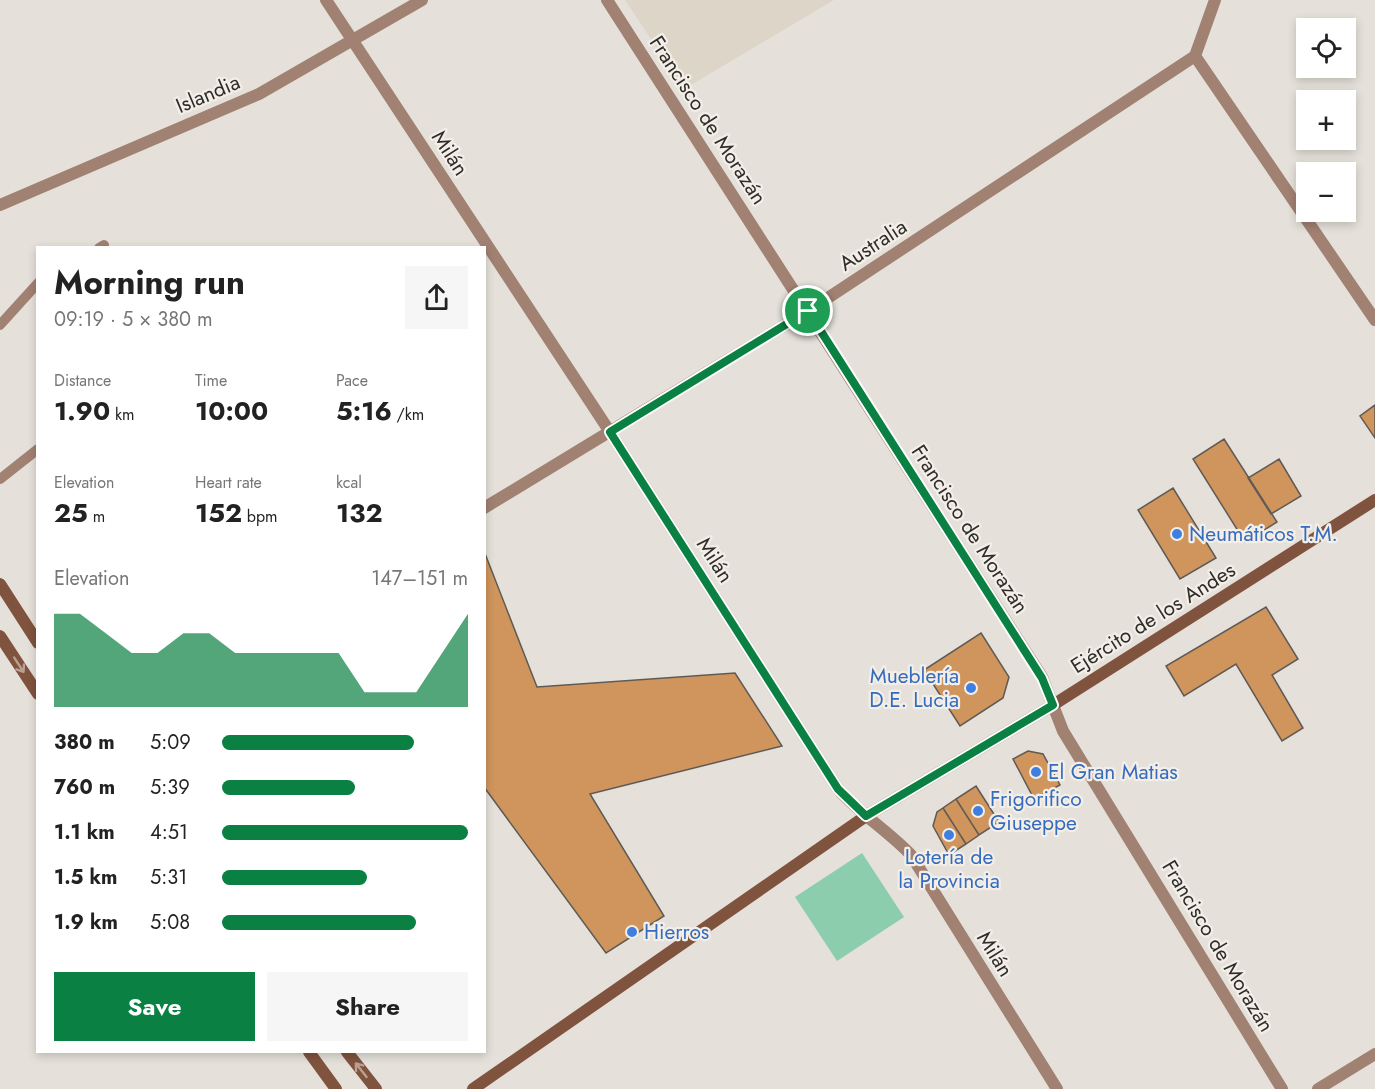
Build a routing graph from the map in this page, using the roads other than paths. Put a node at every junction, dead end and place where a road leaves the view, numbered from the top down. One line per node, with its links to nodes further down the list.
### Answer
1 (326, 0): 5 (street, Milán)
2 (422, 0): 5 (street, Islandia)
3 (607, 0): 9 (street, Francisco de Morazán)
4 (1215, 0): 6 (street)
5 (353, 41): 7 (street, Islandia); 12 (street, Milán)
6 (1195, 56): 9 (street, Australia); 10 (street)
7 (0, 205)
8 (36, 285): 11 (lane)
9 (808, 311): 12 (street, Australia); 21 (street, Francisco de Morazán)
10 (1375, 320)
11 (0, 325)
12 (610, 432): 16 (street, Australia); 22 (street, Milán)
13 (36, 451): 14 (lane)
14 (0, 479)
15 (1375, 500): 21 (main road, Ejército de los Andes)
16 (486, 507)
17 (0, 584): 19 (main road)
18 (0, 636): 20 (main road, one-way to 20)
19 (36, 640)
20 (36, 691)
21 (1053, 705): 22 (main road, Ejército de los Andes); 30 (street, Francisco de Morazán)
22 (866, 816): 28 (main road, Ejército de los Andes); 29 (street, Milán)
23 (310, 1053): 26 (main road)
24 (348, 1053): 27 (main road, one-way to 24)
25 (1375, 1054): 31 (street)
26 (336, 1089)
27 (376, 1089)
28 (473, 1089)
29 (1057, 1089)
30 (1282, 1089)
31 (1318, 1089)

